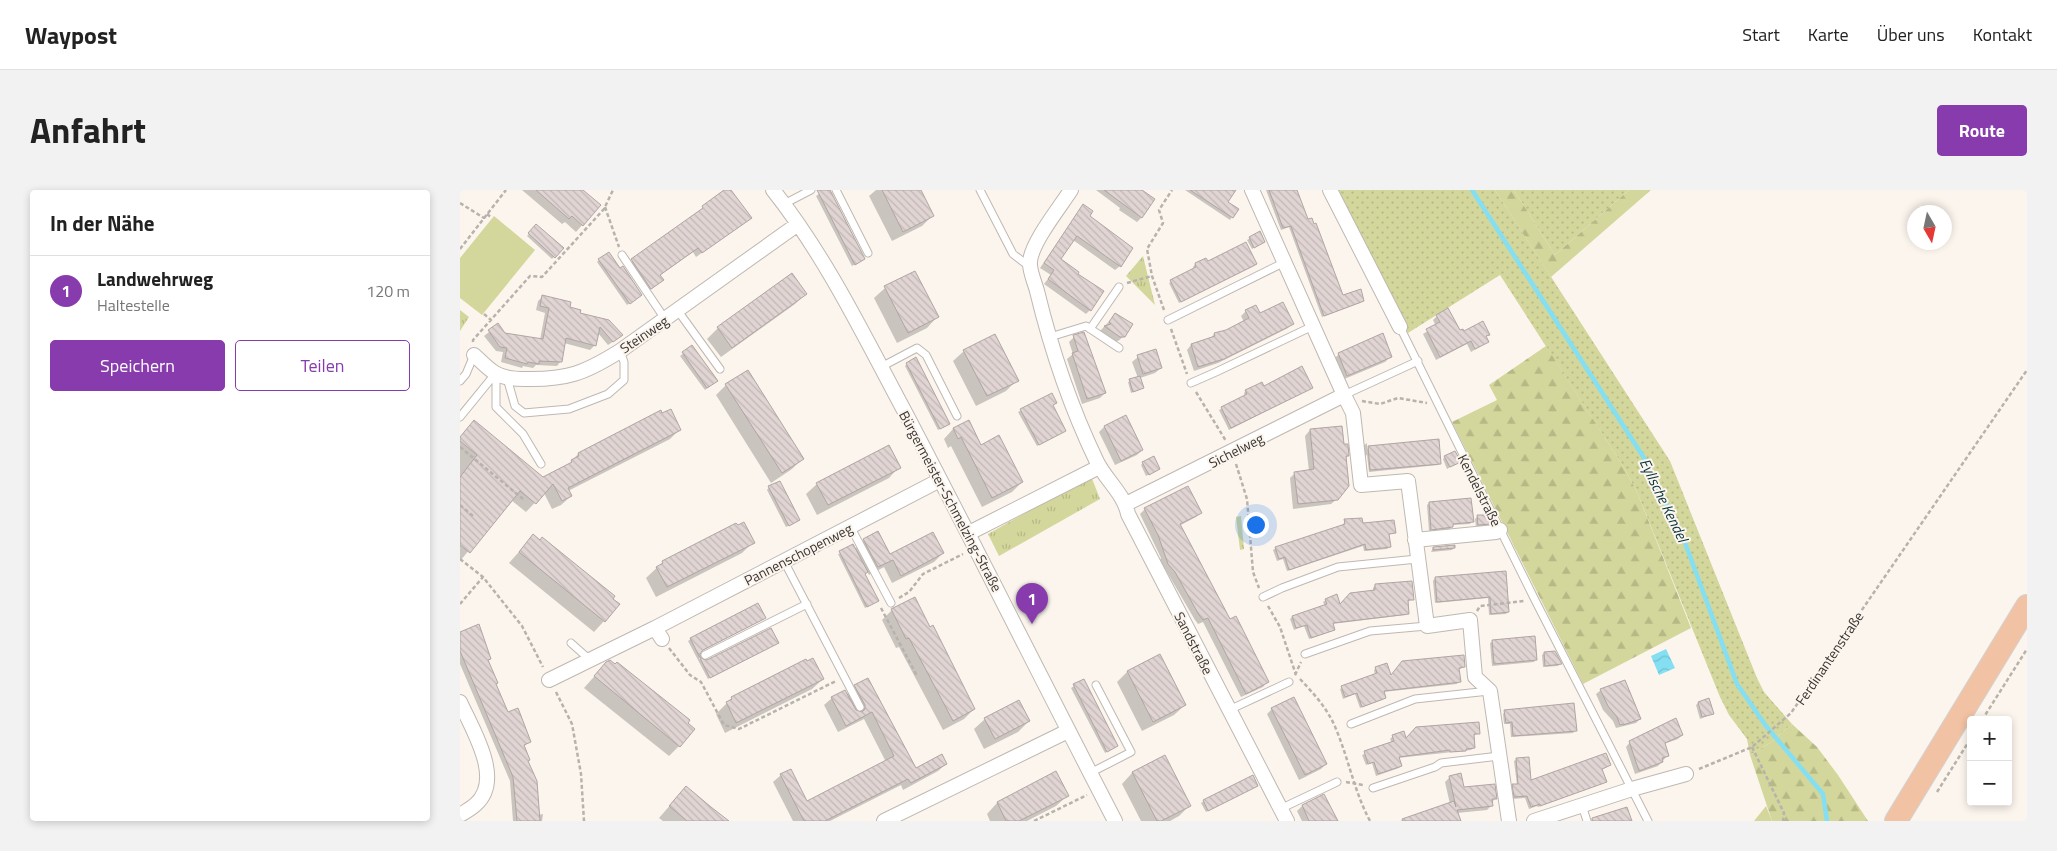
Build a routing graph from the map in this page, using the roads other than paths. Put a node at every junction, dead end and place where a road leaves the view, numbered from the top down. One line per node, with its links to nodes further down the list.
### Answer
1 (773, 190): 8 (street, Bürgermeister-Schmelzing-Straße)
2 (811, 190): 8 (lane)
3 (836, 190): 10 (lane)
4 (980, 190): 13 (lane)
5 (1071, 190): 13 (street, Sandstraße)
6 (1252, 190): 12 (street)
7 (1330, 190): 19 (street, Kendelstraße)
8 (784, 204): 9 (street, Bürgermeister-Schmelzing-Straße)
9 (798, 224): 15 (street, Steinweg); 26 (street, Bürgermeister-Schmelzing-Straße)
10 (868, 253)
11 (622, 255): 16 (lane)
12 (1285, 262): 17 (lane); 18 (street)
13 (1031, 267): 21 (street, Sandstraße)
14 (1119, 287): 20 (lane)
15 (678, 311): 16 (street, Steinweg); 27 (lane)
16 (666, 320): 23 (street, Steinweg)
17 (1168, 320)
18 (1313, 326): 30 (lane); 31 (street)
19 (1400, 327): 25 (lane, Kendelstraße)
20 (1090, 329): 21 (lane); 22 (lane)
21 (1050, 337): 35 (street, Sandstraße)
22 (1120, 348)
23 (620, 351): 28 (street, Steinweg); 28 (lane)
24 (474, 355): 28 (street); 29 (lane)
25 (1418, 362): 31 (lane); 39 (lane, Kendelstraße)
26 (880, 367): 32 (lane); 36 (street, Bürgermeister-Schmelzing-Straße)
27 (720, 370)
28 (502, 376): 33 (lane); 34 (lane)
29 (460, 381)
30 (1191, 383)
31 (1347, 400): 37 (street, Sichelweg); 41 (street)
32 (957, 416)
33 (460, 417)
34 (542, 464)
35 (1099, 467): 37 (street, Sandstraße); 40 (street)
36 (940, 480): 38 (street, Pannenschopenweg); 40 (street, Bürgermeister-Schmelzing-Straße)
37 (1126, 504): 59 (street, Sandstraße)
38 (850, 526): 43 (street, Pannenschopenweg); 45 (lane)
39 (1500, 530): 41 (street); 67 (lane, Kendelstraße)
40 (968, 533): 61 (street, Bürgermeister-Schmelzing-Straße)
41 (1415, 540): 42 (street)
42 (1417, 559): 44 (lane); 48 (street)
43 (784, 560): 46 (lane); 52 (street, Pannenschopenweg)
44 (1263, 597)
45 (891, 603)
46 (806, 604): 51 (lane); 58 (lane)
47 (2027, 606): 77 (main road)
48 (1427, 626): 50 (lane); 56 (street)
49 (571, 643): 52 (lane)
50 (1305, 654)
51 (705, 655)
52 (589, 659): 53 (street, Pannenschopenweg)
53 (549, 680)
54 (1289, 682): 59 (lane)
55 (1096, 684): 63 (lane)
56 (1490, 691): 60 (lane); 62 (street)
57 (460, 702): 69 (street)
58 (860, 707)
59 (1230, 710): 70 (street, Sandstraße)
60 (1351, 724)
61 (1068, 731): 63 (street, Bürgermeister-Schmelzing-Straße); 71 (street)
62 (1499, 756): 66 (lane); 73 (street)
63 (1090, 773): 72 (street, Bürgermeister-Schmelzing-Straße)
64 (1686, 774): 67 (street)
65 (1338, 782): 70 (lane)
66 (1373, 788)
67 (1632, 789): 68 (street); 76 (lane, Kendelstraße)
68 (1582, 805): 74 (street); 75 (lane)
69 (460, 815)
70 (1283, 815)
71 (884, 821)
72 (1115, 821)
73 (1508, 821)
74 (1534, 821)
75 (1587, 821)
76 (1648, 821)
77 (1896, 821)

